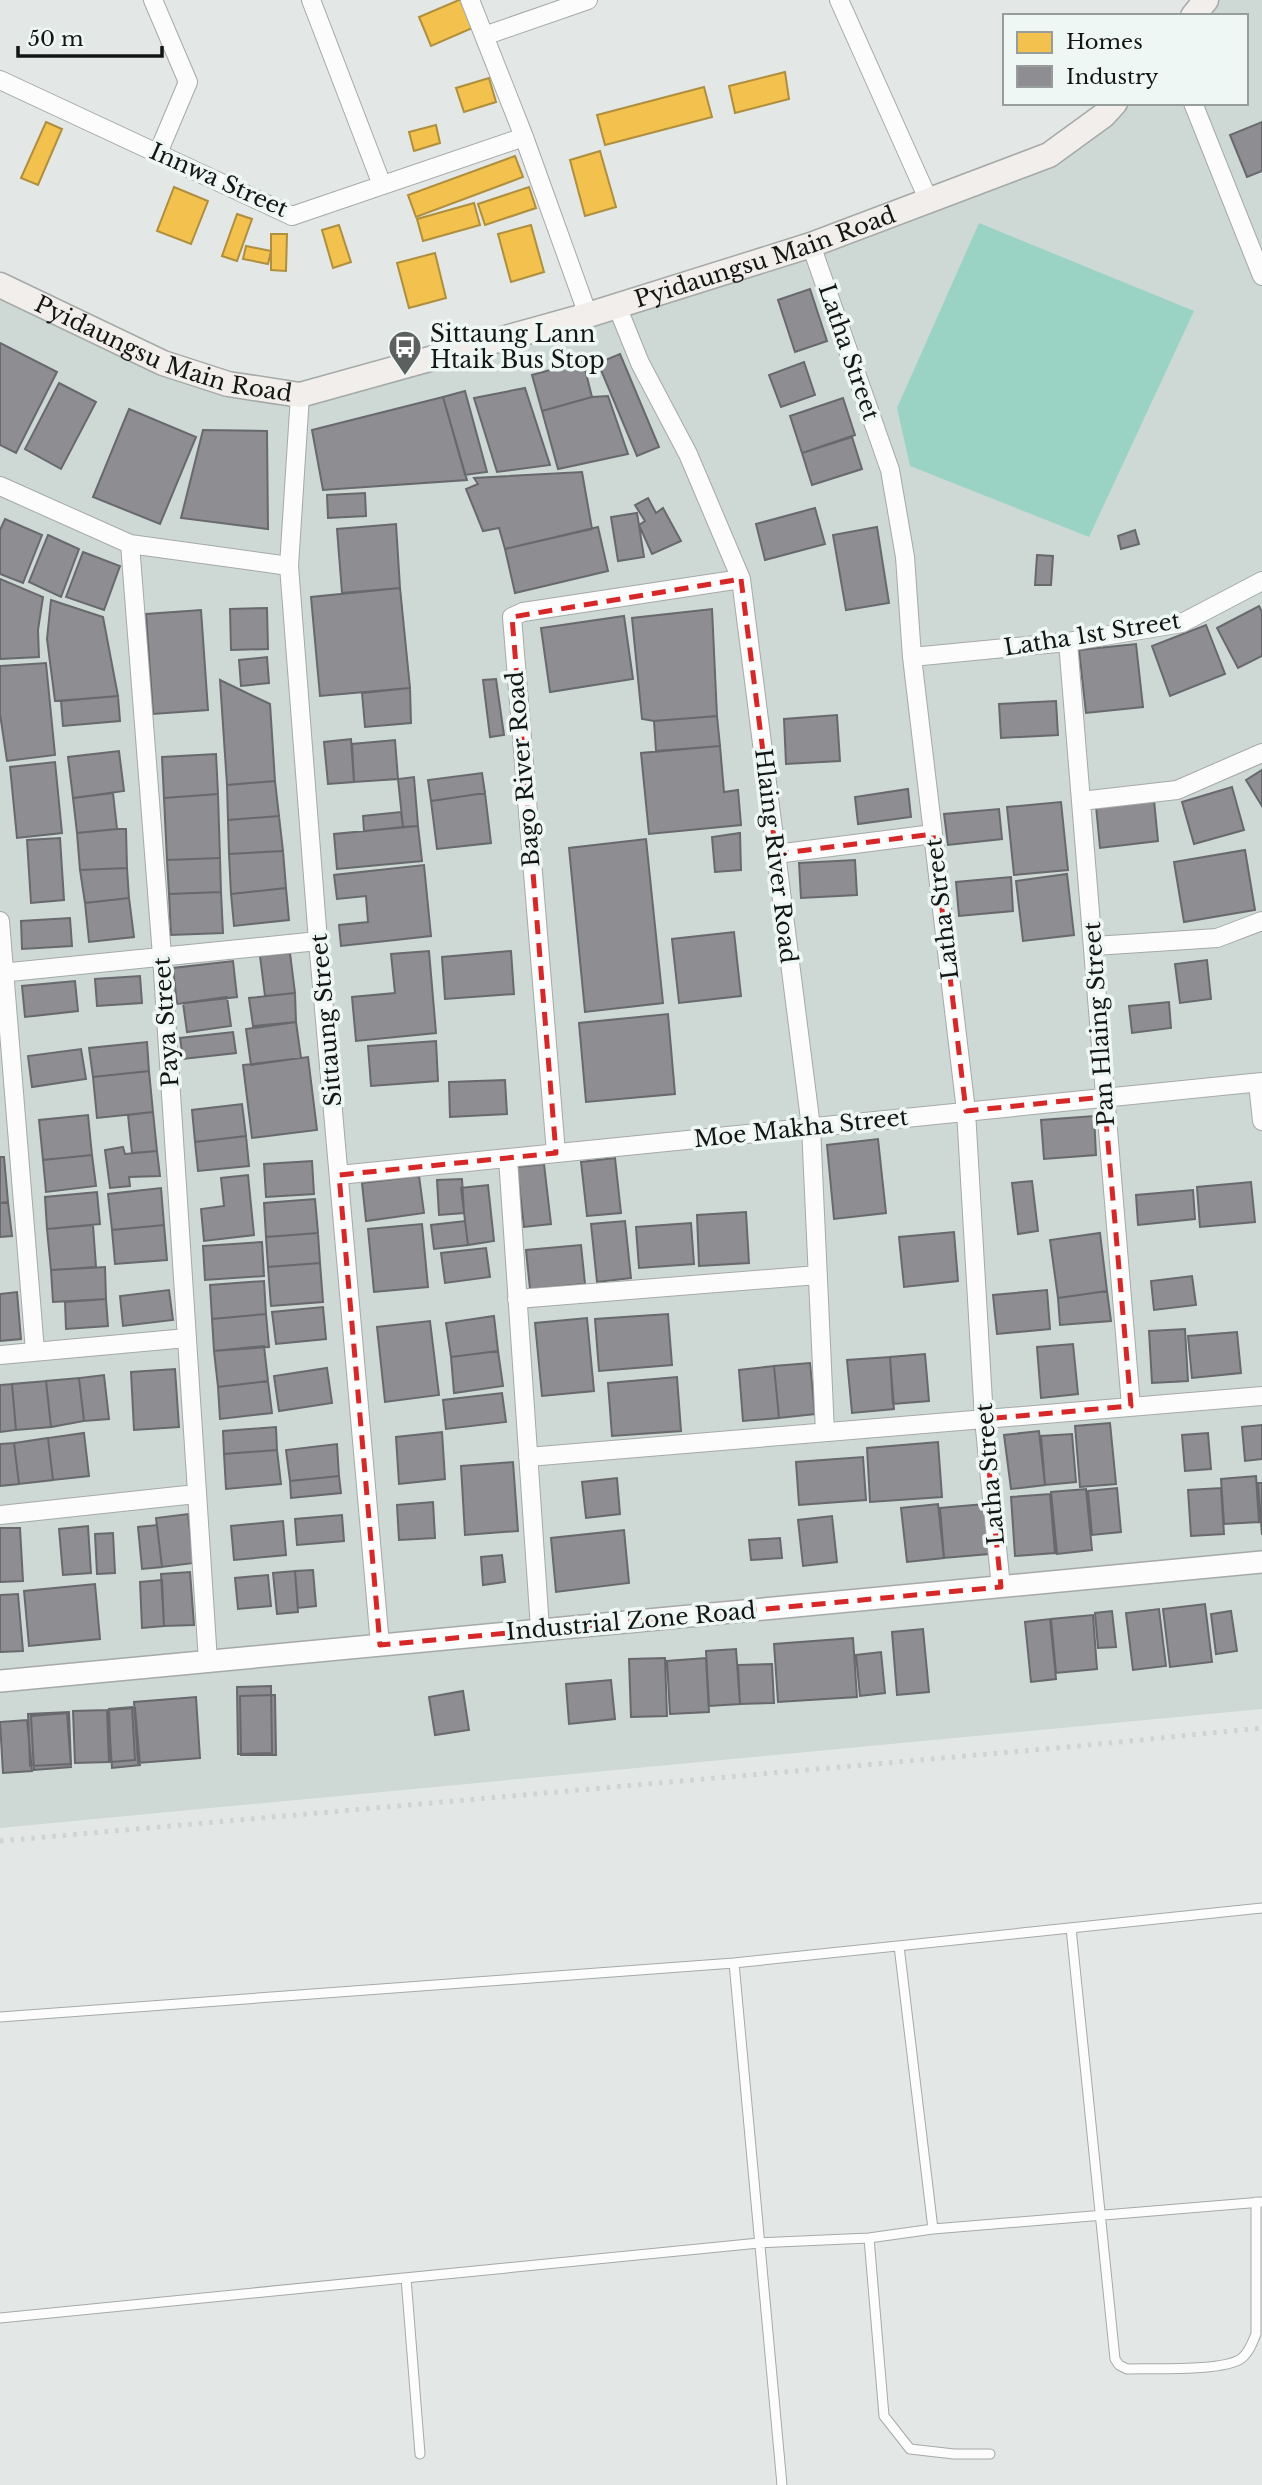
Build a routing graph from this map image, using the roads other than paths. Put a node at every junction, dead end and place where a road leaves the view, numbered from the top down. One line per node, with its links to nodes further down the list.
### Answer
1 (153, 0): 13 (street)
2 (311, 0): 14 (street)
3 (470, 0): 8 (street)
4 (588, 0): 8 (street)
5 (839, 0): 15 (street)
6 (1206, 0): 7 (main road)
7 (1195, 14)
8 (484, 36): 12 (street)
9 (0, 80): 13 (street, Innwa Street)
10 (1113, 105): 15 (main road, Pyidaungsu Main Road)
11 (1194, 105): 17 (street)
12 (524, 137): 14 (street, Innwa Street); 20 (street)
13 (158, 153): 14 (street, Innwa Street)
14 (382, 185)
15 (929, 201): 16 (main road, Pyidaungsu Main Road)
16 (811, 245): 19 (main road, Pyidaungsu Main Road); 28 (street, Latha Street)
17 (1262, 276)
18 (0, 285): 21 (main road, Pyidaungsu Main Road)
19 (617, 306): 20 (main road, Pyidaungsu Main Road); 25 (street, Hlaing River Road)
20 (587, 315): 21 (main road, Pyidaungsu Main Road)
21 (300, 395): 24 (street, Sittaung Street)
22 (0, 486): 23 (street)
23 (130, 544): 24 (street); 37 (street, Paya Street)
24 (289, 566): 35 (street, Sittaung Street)
25 (741, 579): 32 (street, Hlaing River Road); 44 (street, Bago River Road)
26 (1262, 581): 27 (street, Latha 1st Street)
27 (1068, 642): 28 (street, Latha 1st Street); 30 (street, Pan Hlaing Street)
28 (912, 657): 31 (street, Latha Street)
29 (1262, 753): 30 (street)
30 (1081, 801): 36 (street, Pan Hlaing Street)
31 (933, 834): 32 (street); 41 (street, Latha Street)
32 (776, 853): 43 (street, Hlaing River Road)
33 (0, 921): 38 (street)
34 (1262, 921): 36 (street)
35 (318, 941): 37 (street); 46 (street, Sittaung Street)
36 (1094, 946): 40 (street, Pan Hlaing Street)
37 (162, 956): 38 (street); 49 (street, Paya Street)
38 (3, 972): 50 (street)
39 (1260, 1083): 40 (street, Moe Makha Street); 42 (street)
40 (1104, 1097): 41 (street, Moe Makha Street); 53 (street, Pan Hlaing Street)
41 (966, 1111): 43 (street, Moe Makha Street); 54 (street, Latha Street)
42 (1262, 1121)
43 (811, 1127): 44 (street, Moe Makha Street); 47 (street, Hlaing River Road)
44 (556, 1153): 45 (street, Moe Makha Street)
45 (508, 1158): 46 (street, Moe Makha Street); 48 (street)
46 (339, 1175): 62 (street, Sittaung Street)
47 (818, 1275): 48 (street); 55 (street, Hlaing River Road)
48 (517, 1299): 56 (street)
49 (187, 1338): 50 (street); 57 (street, Paya Street)
50 (35, 1351): 51 (street)
51 (0, 1355)
52 (1262, 1396): 53 (street)
53 (1132, 1406): 54 (street)
54 (984, 1419): 55 (street); 60 (street, Latha Street)
55 (825, 1432): 56 (street)
56 (528, 1457): 61 (street)
57 (196, 1494): 58 (street); 63 (street, Paya Street)
58 (0, 1515)
59 (1262, 1562): 60 (street, Industrial Zone Road)
60 (1001, 1587): 61 (street, Industrial Zone Road)
61 (540, 1629): 62 (street, Industrial Zone Road)
62 (380, 1645): 63 (street, Industrial Zone Road)
63 (208, 1661): 64 (street, Industrial Zone Road)
64 (0, 1681)
65 (1262, 1908): 66 (lane)
66 (1071, 1928): 67 (lane); 71 (lane)
67 (899, 1946): 68 (lane); 72 (lane)
68 (734, 1963): 69 (lane); 74 (lane)
69 (0, 2017)
70 (1259, 2202): 71 (lane); 71 (lane)
71 (1102, 2215): 72 (lane)
72 (933, 2229): 73 (lane)
73 (869, 2238): 74 (lane); 78 (lane)
74 (759, 2243): 75 (lane); 79 (lane)
75 (406, 2278): 76 (lane); 77 (lane)
76 (0, 2318)
77 (420, 2454)
78 (990, 2454)
79 (782, 2485)

